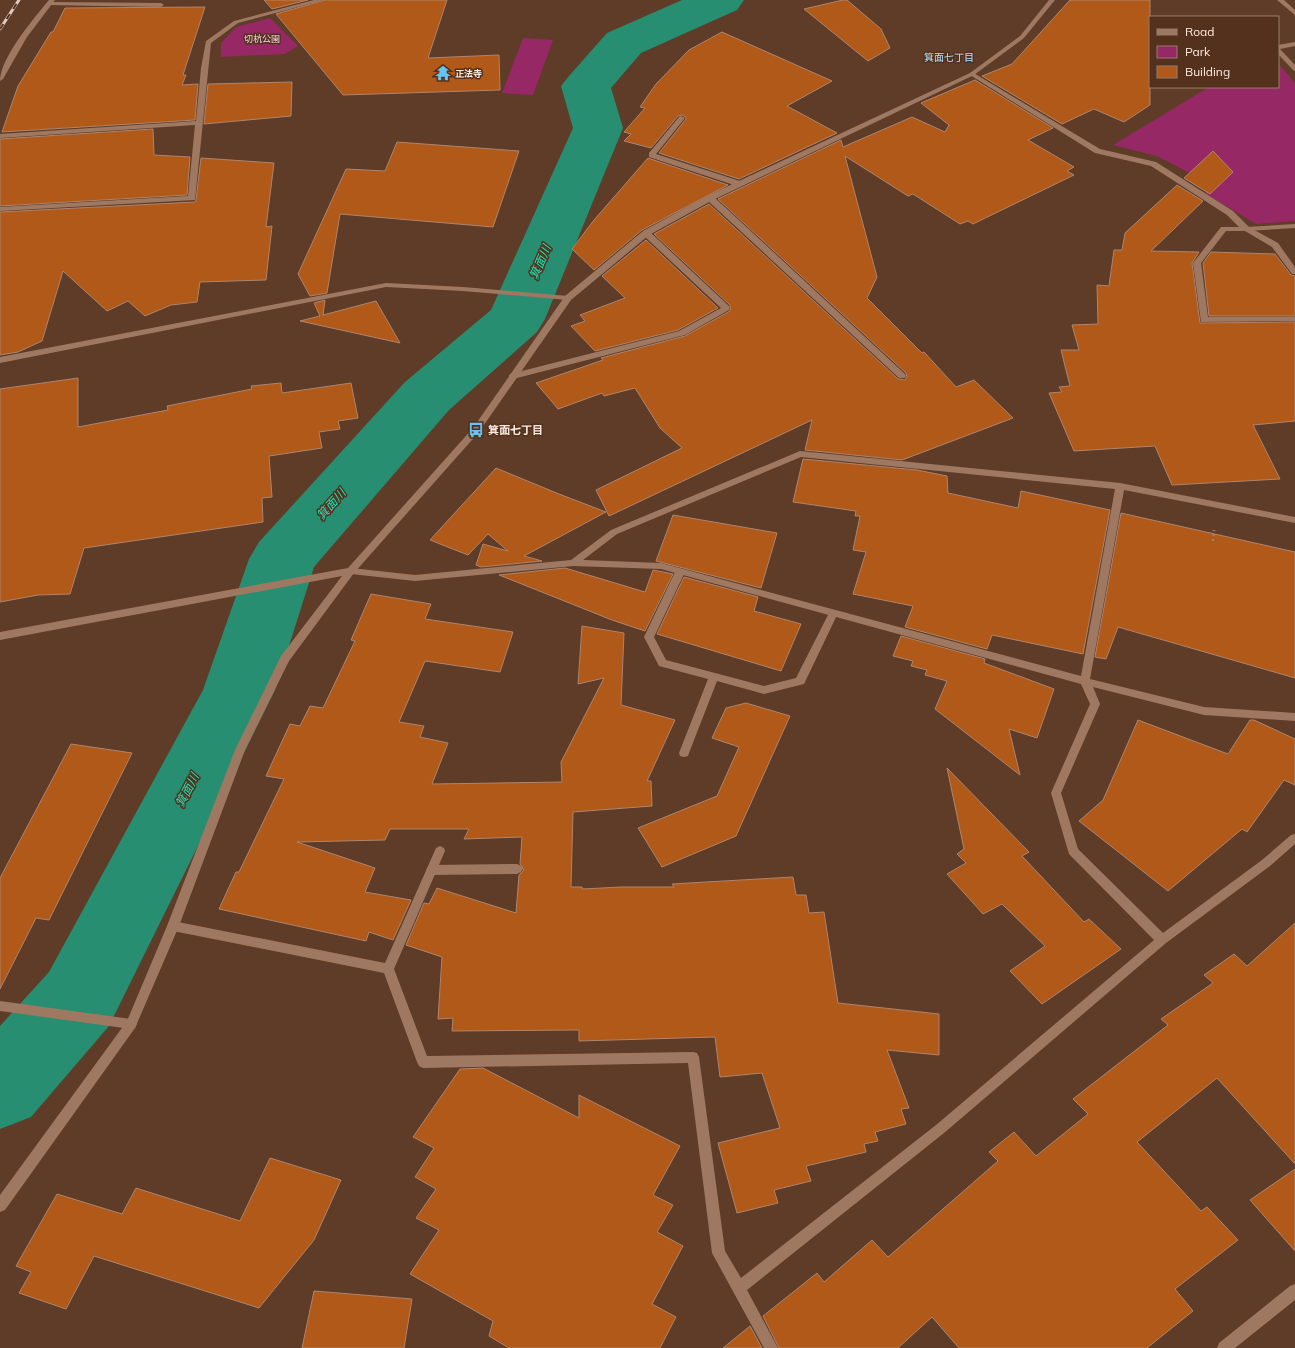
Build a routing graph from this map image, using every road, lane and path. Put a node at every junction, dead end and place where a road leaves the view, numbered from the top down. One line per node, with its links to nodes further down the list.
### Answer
1 (321, 0): 14 (street)
2 (1052, 0): 11 (street)
3 (1280, 0): 6 (street)
4 (50, 2): 5 (street); 12 (street)
5 (161, 5)
6 (1295, 13)
7 (1295, 44): 8 (street)
8 (1279, 47)
9 (1279, 51): 10 (street)
10 (1295, 69)
11 (972, 74): 16 (street); 20 (street)
12 (0, 79)
13 (681, 118): 16 (street)
14 (199, 123): 15 (street); 18 (street)
15 (0, 136)
16 (740, 184): 17 (street)
17 (710, 198): 21 (street); 27 (street)
18 (0, 208)
19 (1295, 226): 20 (street)
20 (1246, 229): 22 (street); 24 (street)
21 (646, 233): 23 (street); 26 (street)
22 (1295, 272)
23 (568, 298): 25 (street); 26 (street)
24 (1295, 319)
25 (0, 360)
26 (514, 376): 31 (street)
27 (902, 376)
28 (1120, 486): 29 (street); 30 (street); 36 (street)
29 (1295, 520)
30 (573, 562): 31 (street); 32 (street)
31 (351, 571): 34 (street); 43 (street)
32 (680, 572): 33 (street); 35 (street)
33 (833, 613): 35 (street); 36 (street)
34 (0, 636)
35 (714, 677): 38 (street)
36 (1085, 681): 37 (street); 44 (street)
37 (1295, 717)
38 (684, 752)
39 (1295, 838): 44 (street)
40 (440, 851): 42 (street)
41 (517, 869): 42 (street)
42 (432, 870): 45 (street)
43 (173, 926): 45 (street); 47 (street)
44 (1162, 940): 49 (street)
45 (388, 969): 49 (street)
46 (0, 1006): 47 (street)
47 (131, 1024): 48 (street)
48 (0, 1206)
49 (739, 1288): 51 (street)
50 (1295, 1291): 52 (street)
51 (771, 1348)
52 (1224, 1348)

